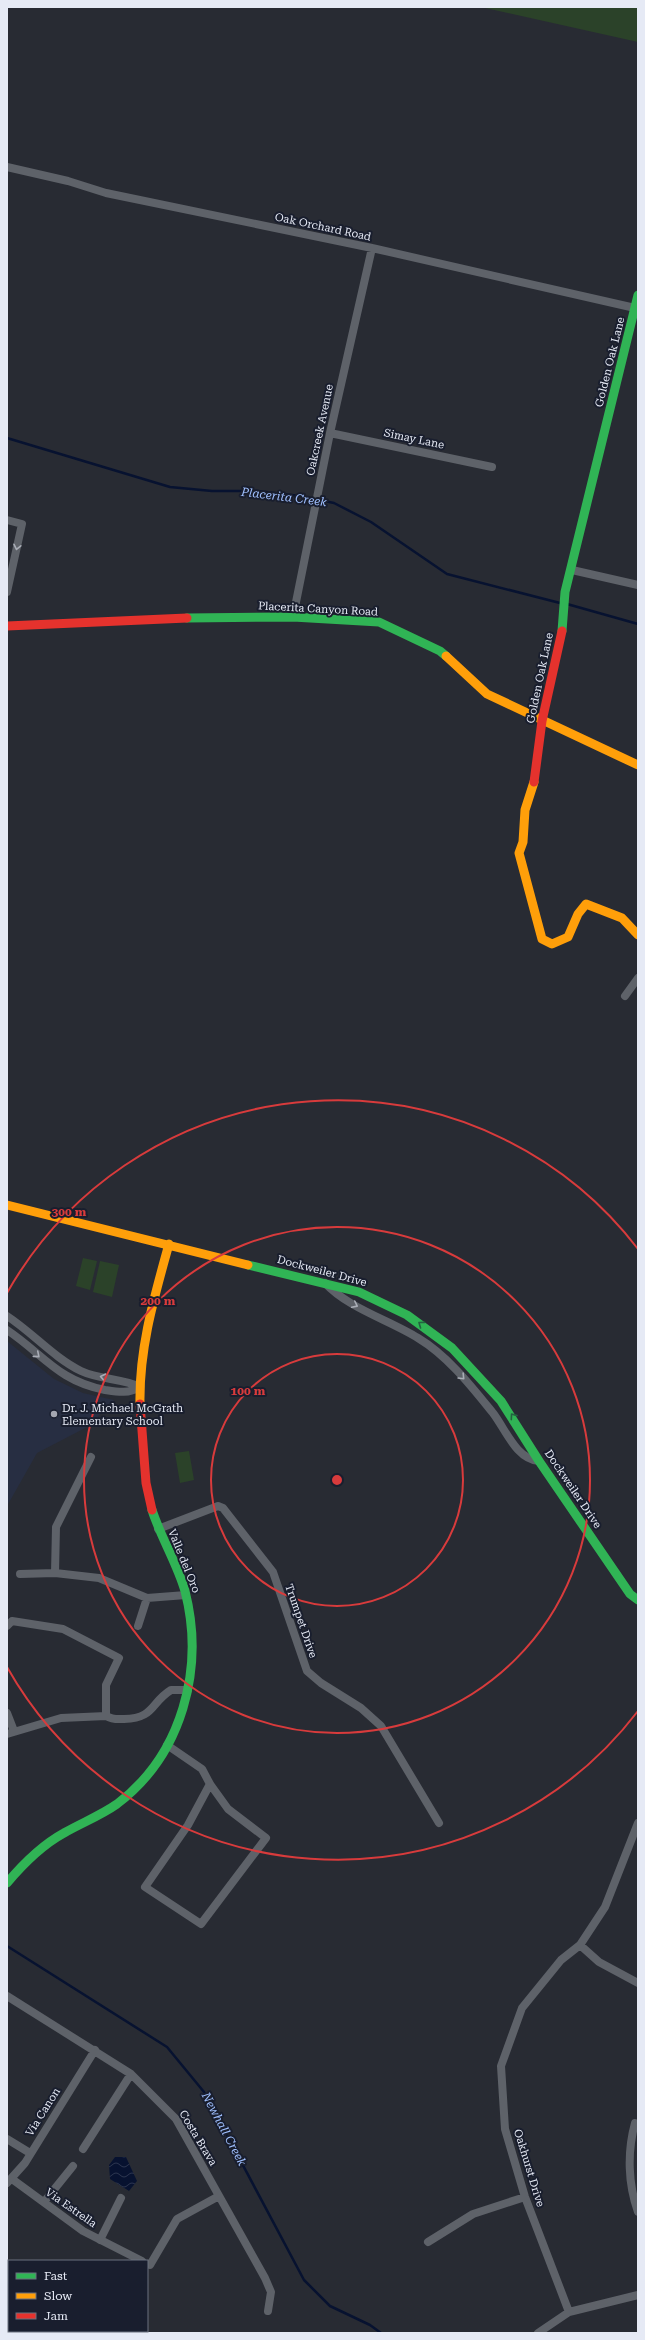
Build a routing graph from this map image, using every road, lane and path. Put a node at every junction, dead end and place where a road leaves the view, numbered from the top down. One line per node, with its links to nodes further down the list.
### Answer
1 (7, 167): 2 (street, Oak Orchard Road)
2 (372, 248): 4 (street, Oak Orchard Road); 5 (street, Oakcreek Avenue)
3 (638, 295): 4 (street, Golden Oak Lane)
4 (636, 308): 8 (street, Golden Oak Lane)
5 (330, 432): 6 (street, Simay Lane); 11 (street, Oakcreek Avenue)
6 (492, 467)
7 (7, 520): 10 (street, one-way to 10)
8 (572, 570): 9 (street); 13 (street, Golden Oak Lane)
9 (638, 585)
10 (7, 592)
11 (293, 617): 12 (street, Placerita Canyon Road); 13 (street, Placerita Canyon Road)
12 (7, 629)
13 (542, 721): 14 (street, Placerita Canyon Road); 15 (street, Golden Oak Lane)
14 (638, 765)
15 (638, 935)
16 (638, 978): 17 (street)
17 (625, 996)
18 (7, 1205): 19 (street, Dockweiler Drive)
19 (169, 1244): 20 (street, Dockweiler Drive); 23 (street, Valle del Oro)
20 (324, 1283): 25 (street, one-way to 25); 25 (street, Dockweiler Drive, one-way to 20)
21 (7, 1316): 23 (street, one-way to 21)
22 (7, 1330): 23 (street, one-way to 23)
23 (140, 1387): 26 (street, Valle del Oro)
24 (91, 1457): 27 (street)
25 (540, 1462): 31 (street, Dockweiler Drive)
26 (158, 1528): 29 (street, Valle del Oro); 40 (street, Trumpet Drive)
27 (55, 1573): 28 (street); 30 (street)
28 (20, 1574)
29 (186, 1595): 30 (street); 34 (street, Valle del Oro)
30 (147, 1598): 33 (street)
31 (638, 1600)
32 (7, 1626): 36 (street)
33 (138, 1626)
34 (188, 1690): 36 (street); 38 (street, Valle del Oro)
35 (7, 1713): 37 (street)
36 (106, 1716): 37 (street)
37 (11, 1732)
38 (167, 1745): 39 (street); 42 (street, Valle del Oro)
39 (210, 1784): 39 (street)
40 (439, 1823)
41 (638, 1823): 43 (street, Oakhurst Drive)
42 (7, 1883)
43 (580, 1945): 44 (street); 55 (street, Oakhurst Drive)
44 (638, 1983)
45 (7, 1996): 46 (street, Costa Brava)
46 (95, 2050): 47 (street, Costa Brava); 51 (street, Via Canon)
47 (131, 2074): 50 (street); 54 (street, Costa Brava)
48 (635, 2123): 58 (street)
49 (7, 2139): 51 (street)
50 (83, 2149)
51 (30, 2153): 53 (street, Via Canon)
52 (73, 2166): 57 (street)
53 (10, 2181): 57 (street, Via Estrella)
54 (219, 2196): 62 (street); 64 (street, Costa Brava)
55 (525, 2197): 60 (street); 65 (street, Oakhurst Drive)
56 (121, 2198): 59 (street)
57 (44, 2202): 59 (street, Via Estrella)
58 (638, 2212)
59 (100, 2240): 61 (street, Via Estrella)
60 (428, 2242)
61 (140, 2260)
62 (148, 2264)
63 (638, 2295): 65 (street)
64 (268, 2311)
65 (569, 2312): 66 (street)
66 (538, 2333)

